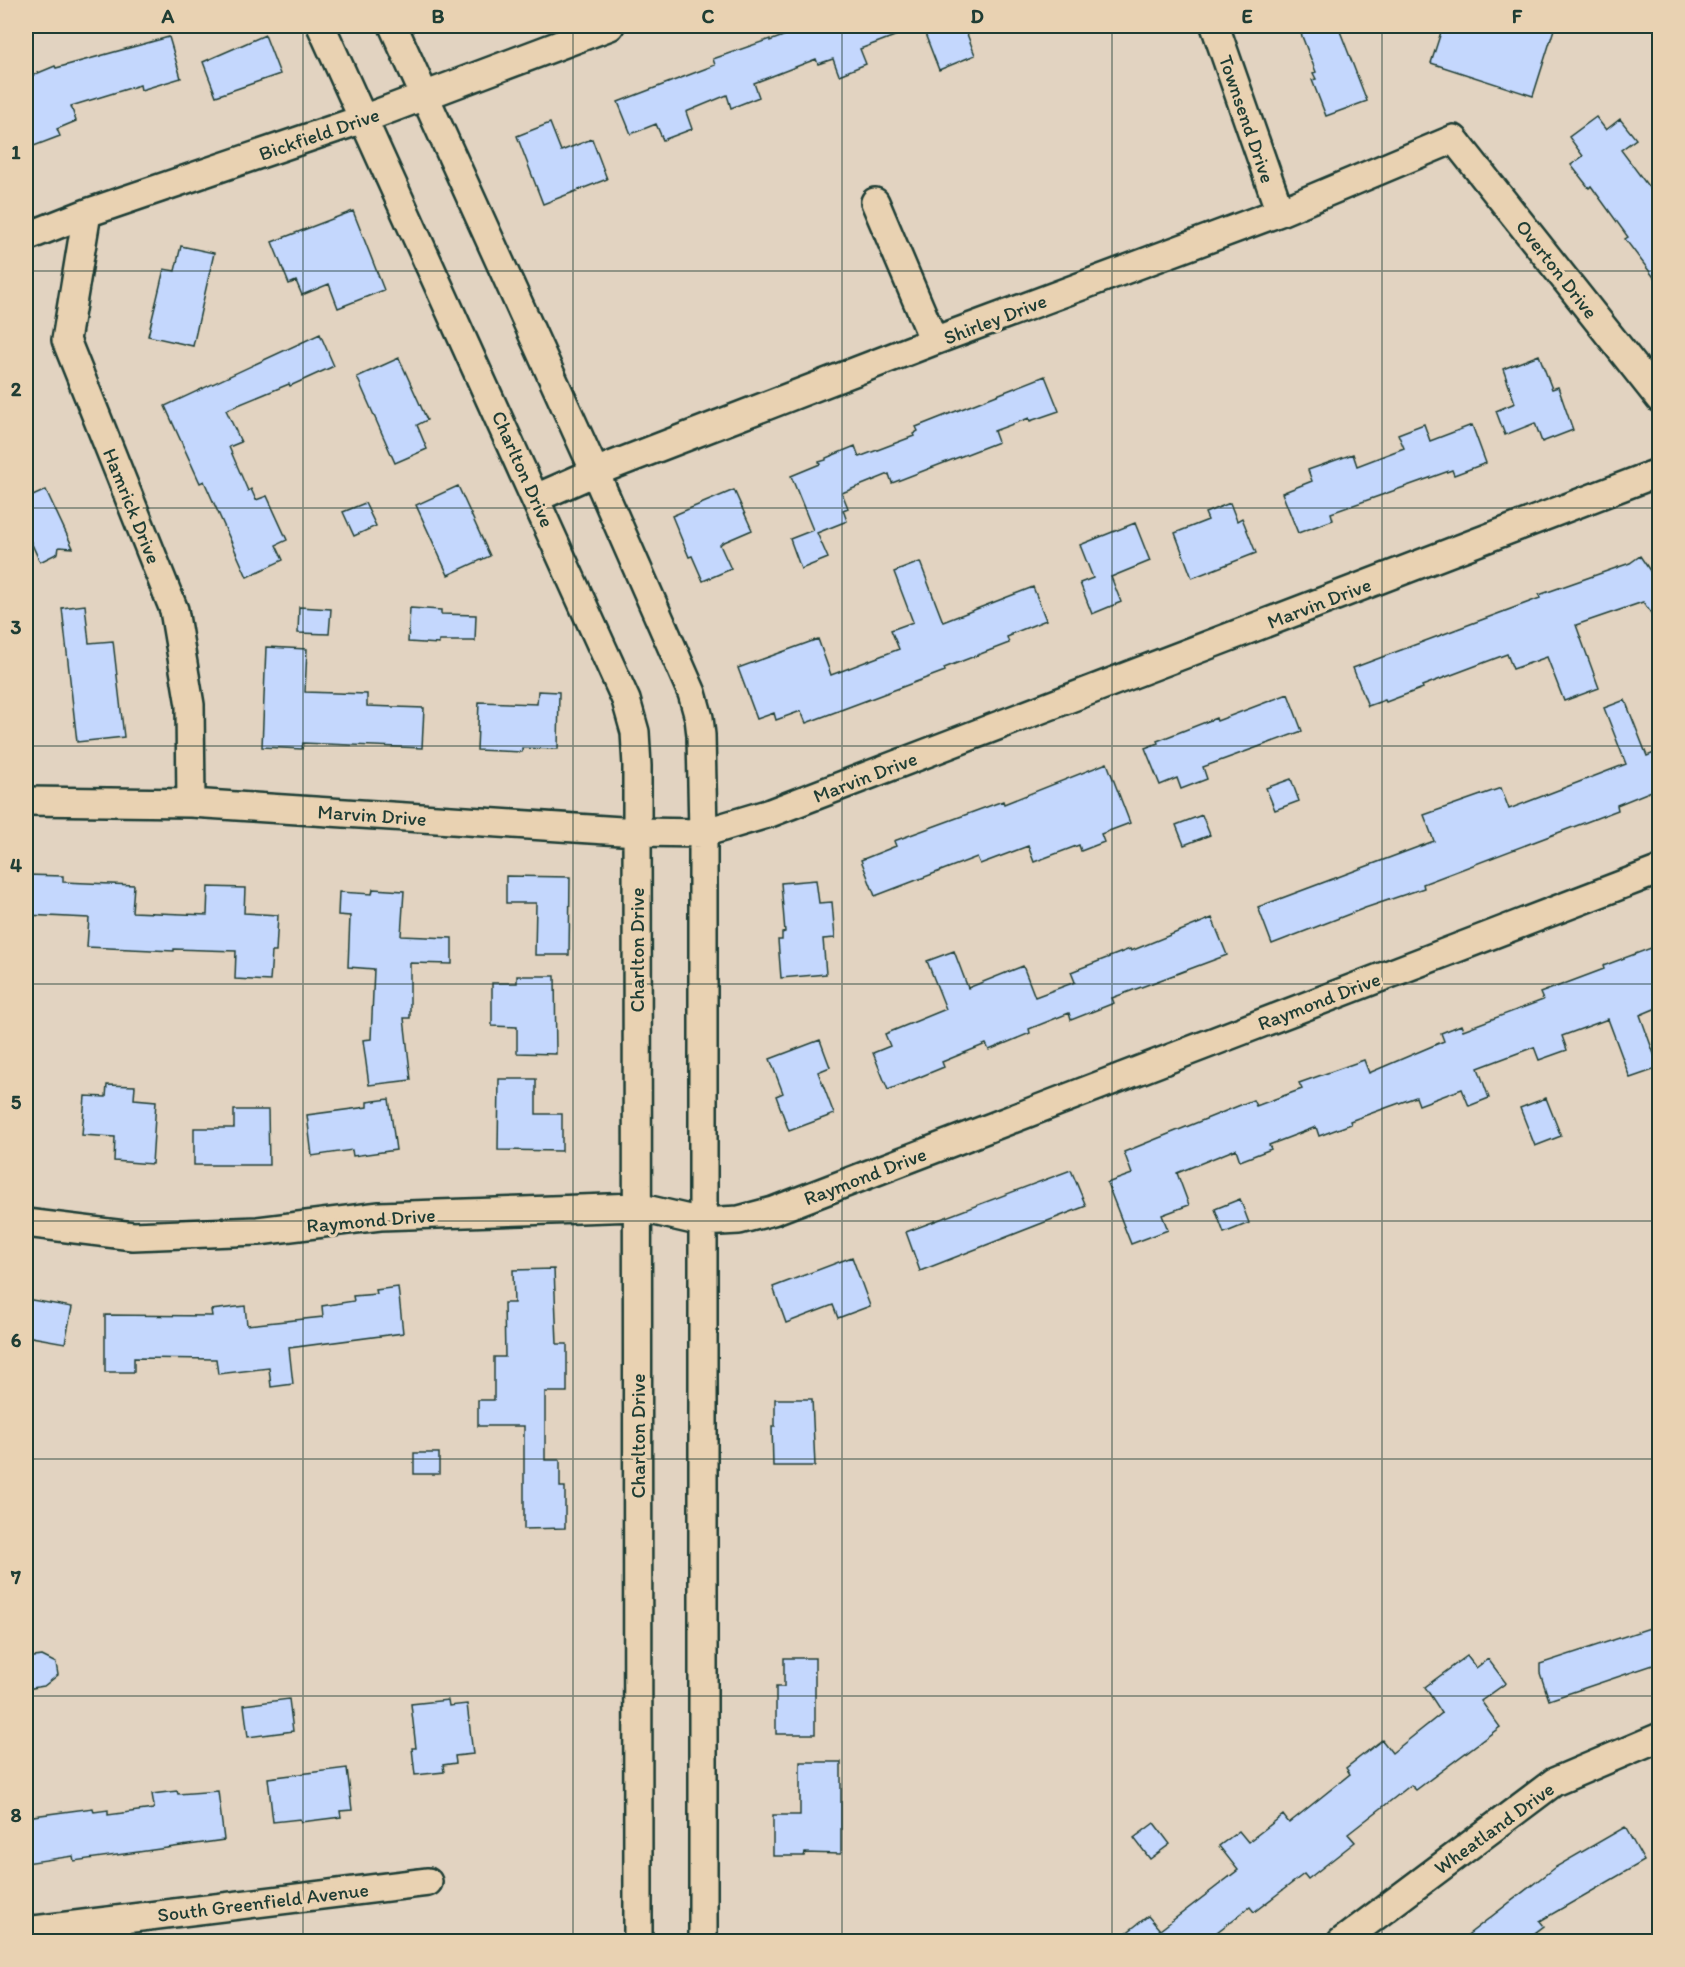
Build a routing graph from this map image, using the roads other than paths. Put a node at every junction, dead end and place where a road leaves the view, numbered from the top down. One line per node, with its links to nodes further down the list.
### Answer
1 (321, 26): 6 (street, Charlton Drive)
2 (393, 26): 5 (street)
3 (610, 26): 5 (street, Bickfield Drive)
4 (1215, 26): 9 (street, Townsend Drive)
5 (425, 96): 6 (street, Bickfield Drive); 14 (street)
6 (363, 119): 10 (street, Bickfield Drive); 16 (street, Charlton Drive)
7 (1454, 139): 9 (street, Shirley Drive); 13 (street, Overton Drive)
8 (875, 202): 12 (street)
9 (1280, 212): 12 (street, Shirley Drive)
10 (87, 213): 11 (street, Bickfield Drive); 18 (street, Hamrick Drive)
11 (26, 237)
12 (934, 342): 14 (street, Shirley Drive)
13 (1659, 399)
14 (595, 472): 16 (street, Shirley Drive); 20 (street)
15 (1659, 472): 20 (street, Marvin Drive)
16 (536, 498): 19 (street, Charlton Drive)
17 (26, 801): 18 (street, Marvin Drive)
18 (191, 804): 19 (street, Marvin Drive)
19 (637, 832): 20 (street, Marvin Drive); 22 (street, Charlton Drive)
20 (703, 834): 23 (street)
21 (1659, 870): 23 (street, Raymond Drive)
22 (637, 1207): 23 (street, Raymond Drive); 24 (street, Raymond Drive); 28 (street, Charlton Drive)
23 (702, 1222): 29 (street)
24 (26, 1223)
25 (1659, 1737): 30 (street, Wheatland Drive)
26 (428, 1882): 27 (street, South Greenfield Avenue)
27 (26, 1931)
28 (638, 1941)
29 (703, 1941)
30 (1341, 1941)

